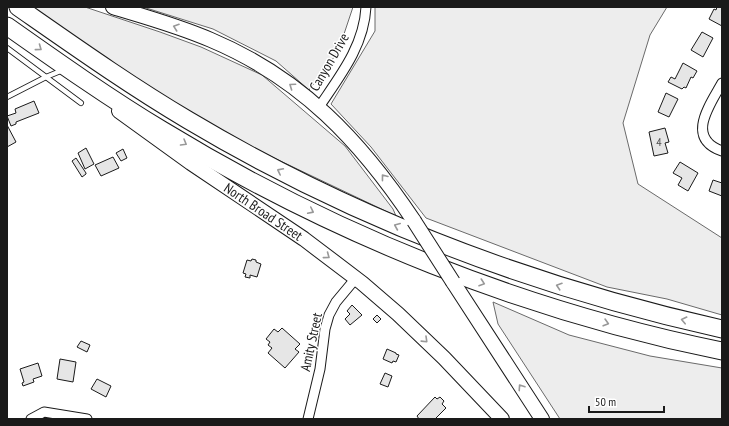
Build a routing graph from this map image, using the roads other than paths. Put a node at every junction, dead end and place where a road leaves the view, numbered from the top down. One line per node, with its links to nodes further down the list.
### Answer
1 (18, 7): 15 (highway, one-way to 1)
2 (113, 7): 12 (main road, one-way to 2)
3 (366, 7): 12 (street, Canyon Drive)
4 (7, 26): 6 (highway, North Broad Street, one-way to 6)
5 (7, 48): 7 (lane)
6 (66, 68): 7 (lane); 9 (highway, North Broad Street)
7 (46, 77): 10 (lane); 11 (lane)
8 (722, 83): 13 (street)
9 (103, 93): 14 (main road, North Broad Street, one-way to 14); 16 (highway, one-way to 16)
10 (7, 97)
11 (80, 103)
12 (319, 107): 21 (main road, one-way to 12, bridge)
13 (722, 151)
14 (356, 278): 19 (street, Amity Street); 20 (main road, North Broad Street, one-way to 20)
15 (722, 329)
16 (722, 351)
17 (31, 419): 18 (street)
18 (87, 419)
19 (308, 419)
20 (502, 419)
21 (542, 419)

